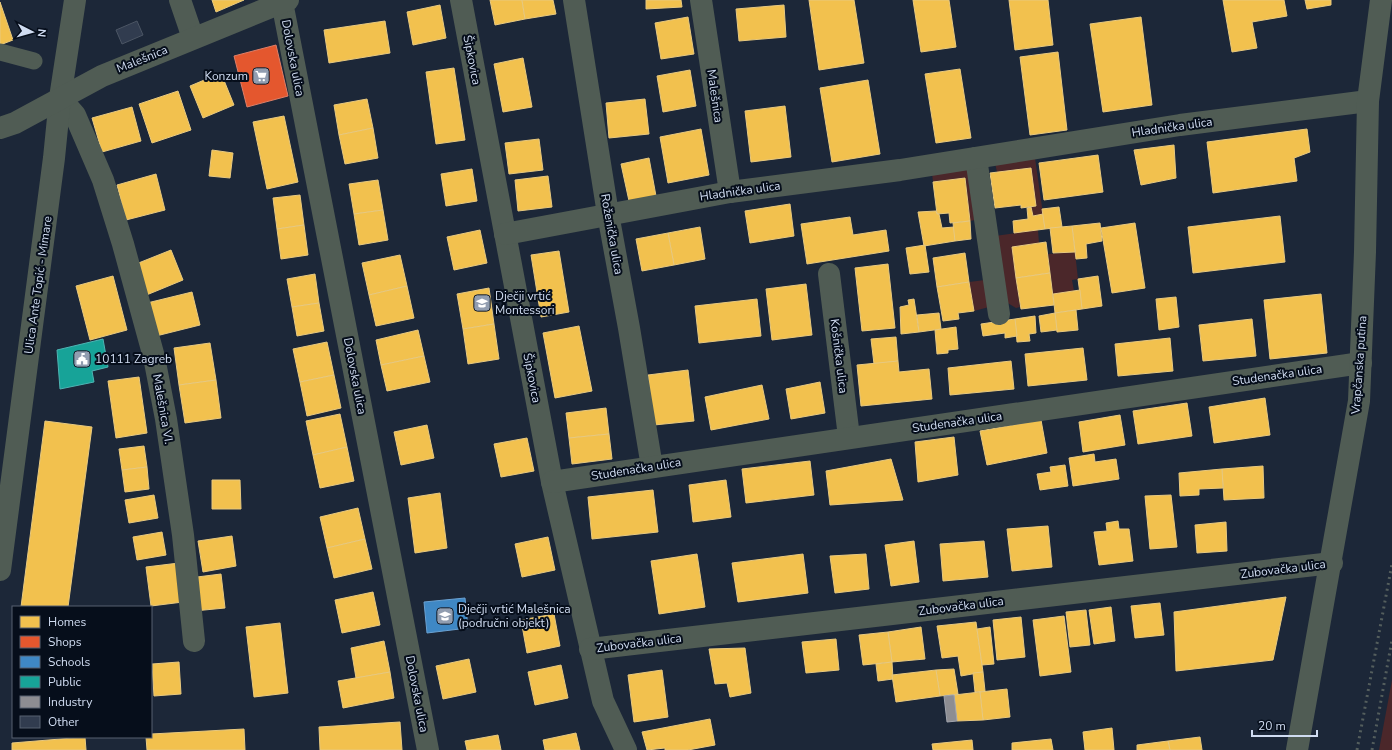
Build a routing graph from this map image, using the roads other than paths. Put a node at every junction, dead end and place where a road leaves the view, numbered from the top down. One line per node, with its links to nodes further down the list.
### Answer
1 (75, 0): 11 (street, Ulica Ante Topić - Mimare)
2 (180, 0): 8 (street)
3 (461, 0): 17 (street, Šipkovica)
4 (574, 0): 16 (street, Roženička ulica)
5 (701, 0): 15 (street, Malešnica)
6 (1381, 0): 12 (street, Vrapčanska putina)
7 (285, 1): 8 (street, Malešnica); 28 (street, Dolovska ulica)
8 (194, 38): 11 (street, Malešnica)
9 (0, 52): 10 (street)
10 (34, 61)
11 (60, 98): 13 (street, Malešnica); 25 (street, Ulica Ante Topić - Mimare); 26 (street, Malešnica VI.)
12 (1368, 101): 14 (street, Hladnička ulica); 20 (street, Vrapčanska putina)
13 (0, 128)
14 (976, 158): 15 (street, Hladnička ulica); 19 (street)
15 (730, 192): 16 (street, Hladnička ulica)
16 (608, 214): 17 (street, Hladnička ulica); 22 (street, Roženička ulica)
17 (505, 234): 23 (street, Šipkovica)
18 (829, 274): 21 (street, Košnička ulica)
19 (999, 314)
20 (1362, 363): 21 (street, Studenačka ulica); 24 (street, Vrapčanska putina)
21 (849, 437): 22 (street, Studenačka ulica)
22 (652, 467): 23 (street, Studenačka ulica)
23 (552, 482): 27 (street, Šipkovica)
24 (1332, 563): 27 (street, Zubovačka ulica); 30 (street, Vrapčanska putina)
25 (0, 570)
26 (194, 641)
27 (590, 649): 29 (street, Šipkovica)
28 (428, 750)
29 (626, 750)
30 (1297, 750)

